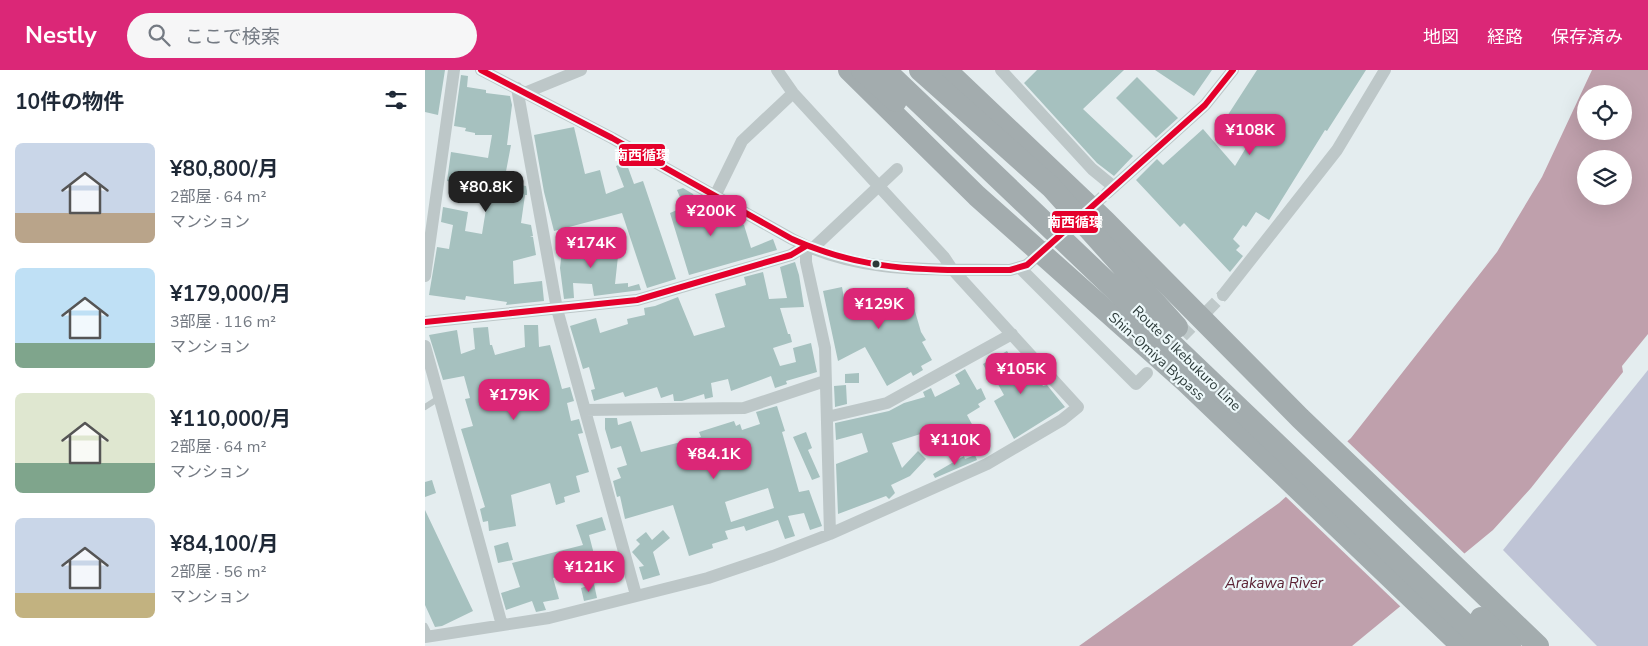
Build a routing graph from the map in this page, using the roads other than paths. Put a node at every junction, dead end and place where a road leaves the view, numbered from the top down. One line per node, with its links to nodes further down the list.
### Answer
1 (453, 70): 18 (street)
2 (481, 70): 14 (street)
3 (777, 70): 15 (street)
4 (849, 70): 39 (highway, Shin-Omiya Bypass)
5 (862, 70): 26 (highway, bridge)
6 (885, 70): 26 (highway, Route 5 Ikebukuro Line, bridge)
7 (907, 70): 26 (highway, Route 5 Ikebukuro Line, bridge)
8 (920, 70): 26 (highway, bridge)
9 (946, 70): 42 (highway)
10 (1233, 70): 13 (street)
11 (1385, 70): 23 (street)
12 (575, 71): 14 (street)
13 (1007, 72)
14 (522, 90): 19 (street); 24 (street)
15 (793, 93): 17 (street); 19 (street)
16 (897, 169): 17 (street)
17 (878, 186): 20 (street); 21 (street)
18 (431, 190): 22 (street)
19 (715, 196): 20 (street)
20 (809, 248): 21 (street); 24 (street); 30 (street)
21 (952, 269): 27 (street); 29 (street)
22 (425, 276)
23 (1223, 295)
24 (557, 309): 25 (street); 33 (street)
25 (425, 322)
26 (1172, 333): 40 (highway, Route 5 Ikebukuro Line, bridge); 41 (highway, Route 5 Ikebukuro Line, bridge)
27 (1012, 334): 34 (street); 35 (street)
28 (425, 346): 31 (street)
29 (1147, 373)
30 (825, 381): 33 (street); 34 (street)
31 (439, 398): 32 (lane); 37 (street)
32 (425, 407)
33 (585, 410): 36 (street)
34 (827, 417): 35 (street)
35 (830, 534): 36 (street)
36 (636, 595): 37 (street)
37 (502, 626): 38 (street)
38 (427, 633)
39 (1462, 646)
40 (1488, 646)
41 (1510, 646)
42 (1537, 646)

